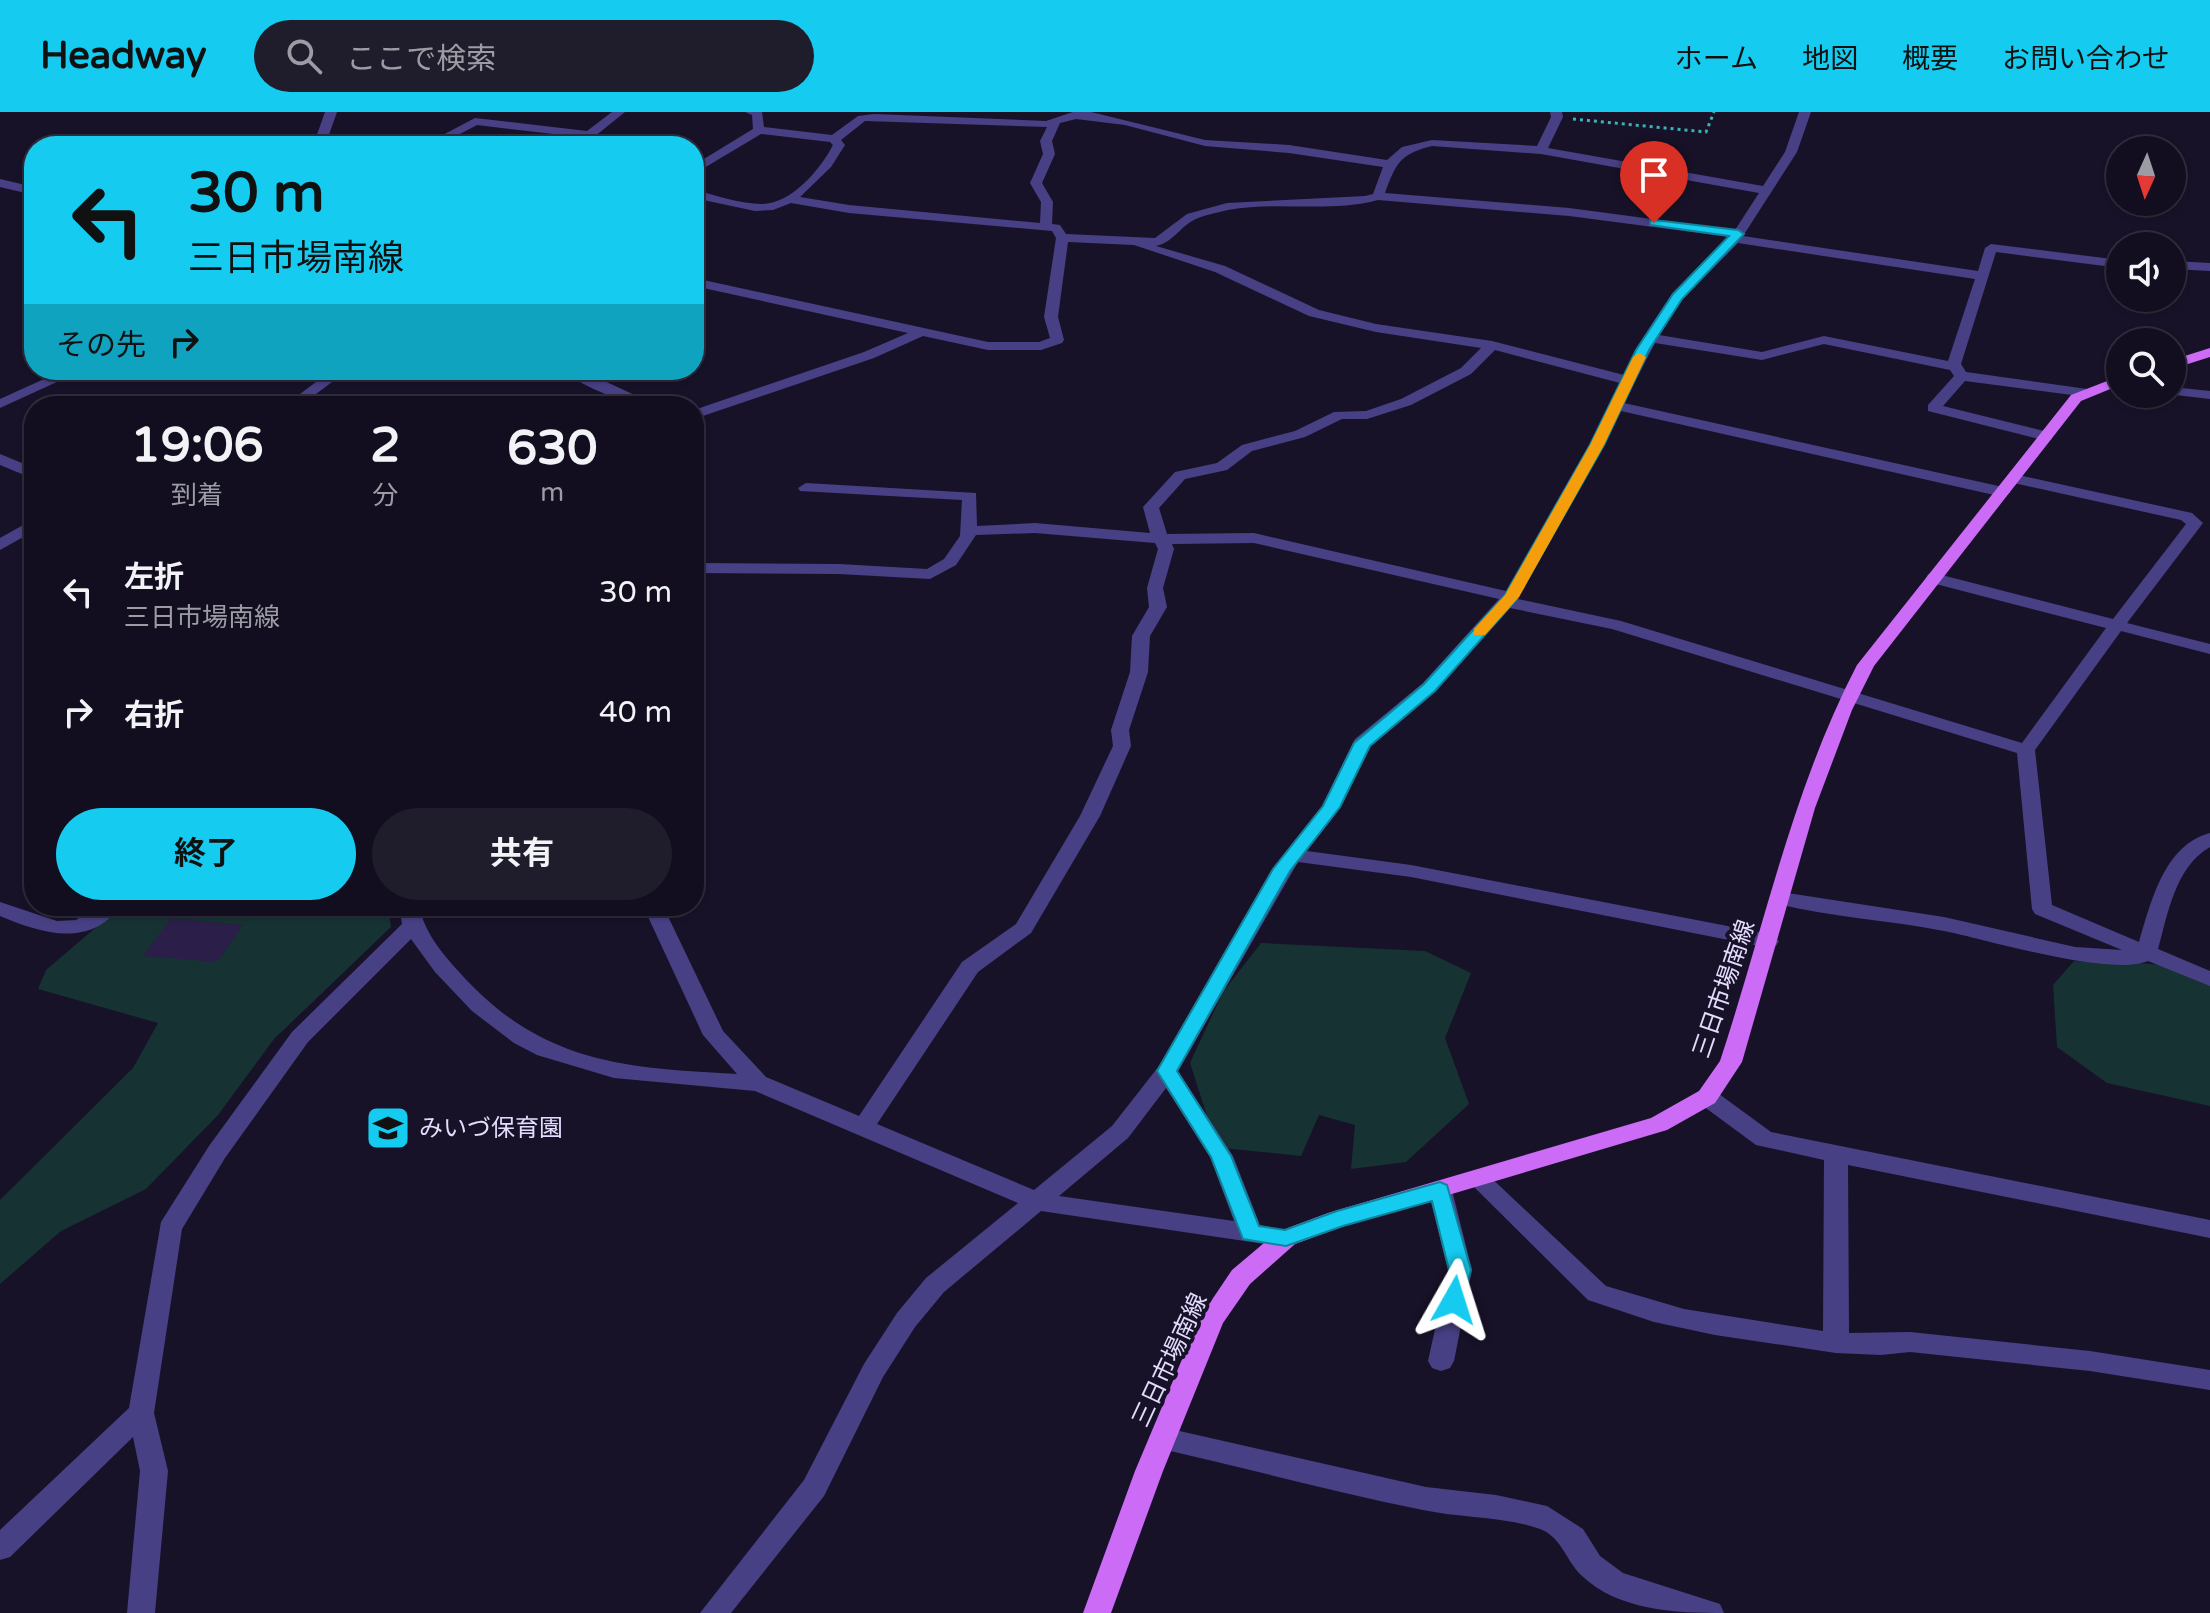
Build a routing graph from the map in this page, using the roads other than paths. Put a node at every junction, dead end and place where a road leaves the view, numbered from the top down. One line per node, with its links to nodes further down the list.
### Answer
1 (331, 112): 11 (street)
2 (619, 112): 10 (street)
3 (751, 112): 9 (street)
4 (1805, 112): 21 (street)
5 (1082, 114): 8 (street); 18 (street)
6 (1557, 114): 14 (street)
7 (476, 116): 10 (street); 12 (street)
8 (1055, 123): 13 (street); 25 (street)
9 (759, 130): 13 (street); 16 (street)
10 (589, 135)
11 (323, 136)
12 (444, 136)
13 (834, 139): 24 (street)
14 (1541, 150): 18 (street); 21 (street)
15 (704, 155): 16 (street)
16 (715, 157): 17 (street)
17 (704, 164)
18 (1390, 164): 23 (street)
19 (0, 183): 20 (street)
20 (24, 189)
21 (1765, 190): 26 (street)
22 (704, 196): 24 (street)
23 (1378, 196): 26 (street); 28 (street)
24 (789, 199): 25 (street)
25 (1046, 226): 27 (street)
26 (1737, 236): 32 (street); 35 (street)
27 (1062, 238): 28 (street); 34 (street)
28 (1137, 243): 36 (street)
29 (2106, 262): 32 (street)
30 (2186, 266): 31 (street)
31 (2210, 267)
32 (1983, 276): 39 (street)
33 (704, 284): 34 (street)
34 (921, 332): 52 (street)
35 (1651, 338): 39 (street); 43 (street)
36 (1492, 345): 43 (street); 60 (street)
37 (2210, 352): 38 (main road)
38 (2186, 360)
39 (1959, 372): 44 (street); 53 (street)
40 (54, 380): 50 (street)
41 (327, 380): 48 (street)
42 (589, 380): 49 (street)
43 (1627, 380): 51 (street)
44 (2106, 386)
45 (2106, 387): 53 (main road, 三日市場南線)
46 (2186, 392): 47 (street)
47 (2210, 395)
48 (305, 396)
49 (627, 396)
50 (0, 404)
51 (1615, 406): 56 (street); 64 (street)
52 (704, 412)
53 (2047, 436): 56 (main road, 三日市場南線)
54 (0, 459): 55 (street)
55 (24, 470)
56 (2009, 486): 63 (main road, 三日市場南線); 65 (street)
57 (806, 488): 59 (street)
58 (24, 530): 61 (street)
59 (968, 531): 60 (street); 62 (street)
60 (1161, 539): 64 (street); 82 (street)
61 (0, 545)
62 (704, 568)
63 (1934, 578): 65 (street); 67 (main road, 三日市場南線)
64 (1508, 600): 67 (street); 70 (street)
65 (2120, 625): 66 (street); 68 (street)
66 (2210, 649)
67 (1847, 698): 68 (street); 71 (main road, 三日市場南線)
68 (2026, 750): 77 (street)
69 (2210, 839): 77 (street)
70 (1294, 855): 76 (street); 79 (street)
71 (1781, 898): 76 (main road, 三日市場南線); 77 (street)
72 (2, 911): 73 (street)
73 (98, 916)
74 (411, 916): 80 (street); 93 (street)
75 (658, 916): 80 (street)
76 (1769, 941): 81 (main road, 三日市場南線)
77 (2146, 954): 78 (street)
78 (2210, 979)
79 (1167, 1071): 86 (street); 88 (street)
80 (758, 1083): 82 (street)
81 (1707, 1097): 83 (street); 84 (main road, 三日市場南線)
82 (862, 1129): 86 (street)
83 (1836, 1155): 87 (street); 90 (street)
84 (1478, 1179): 85 (main road, 三日市場南線); 90 (street)
85 (1440, 1190): 89 (main road, 三日市場南線); 91 (street)
86 (1040, 1202): 88 (street); 97 (street)
87 (2210, 1229)
88 (1251, 1233): 89 (street)
89 (1286, 1238): 94 (main road, 三日市場南線)
90 (1836, 1343): 92 (street)
91 (1441, 1361)
92 (2210, 1380)
93 (141, 1413): 95 (street); 96 (street)
94 (1162, 1438): 98 (main road, 三日市場南線); 99 (street)
95 (0, 1548)
96 (141, 1613)
97 (714, 1613)
98 (1097, 1613)
99 (1710, 1613)

